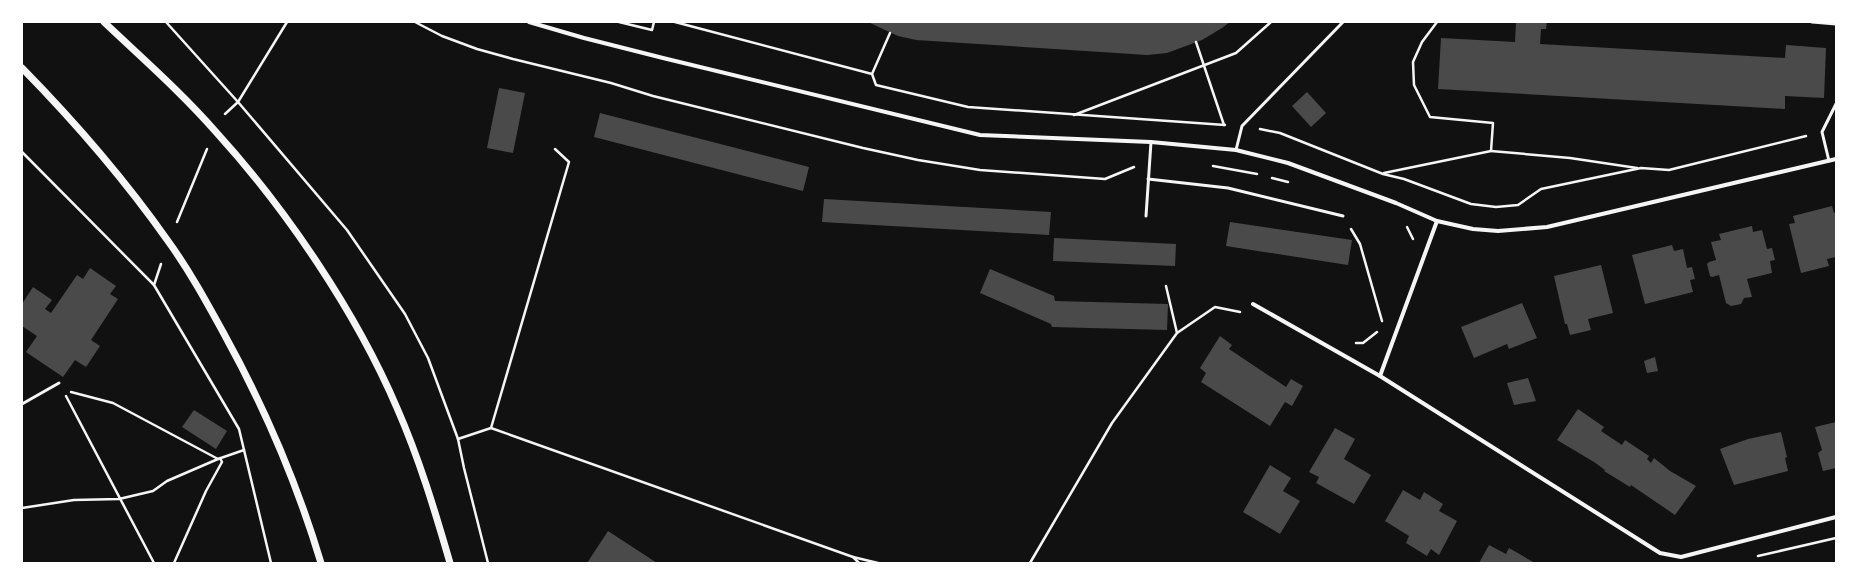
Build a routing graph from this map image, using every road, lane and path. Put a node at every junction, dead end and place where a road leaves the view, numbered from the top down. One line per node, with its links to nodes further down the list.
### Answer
1 (104, 22): 71 (street)
2 (166, 22): 18 (path)
3 (287, 22): 18 (path)
4 (415, 22): 30 (path)
5 (528, 22): 23 (street)
6 (619, 22): 7 (path)
7 (654, 22)
8 (1271, 22): 15 (path)
9 (1343, 22): 26 (lane)
10 (1437, 22): 27 (path)
11 (1812, 22): 12 (lane)
12 (1836, 24)
13 (890, 33): 17 (path)
14 (1196, 42): 15 (path)
15 (1204, 65): 21 (path); 22 (path)
16 (22, 68): 70 (street)
17 (872, 74)
18 (238, 102): 20 (path); 58 (path)
19 (1836, 104): 31 (lane)
20 (225, 114)
21 (1072, 115)
22 (1224, 125)
23 (1151, 142): 26 (street); 30 (lane)
24 (207, 149): 42 (path)
25 (555, 149): 57 (path)
26 (1236, 150): 41 (street)
27 (1491, 151): 33 (path); 34 (path)
28 (22, 152): 46 (path)
29 (1836, 159): 31 (street)
30 (1150, 160): 37 (lane)
31 (1829, 161): 41 (street)
32 (1211, 166): 35 (path)
33 (1641, 168)
34 (1383, 174)
35 (1261, 175)
36 (1268, 177): 38 (path)
37 (1148, 179): 39 (lane); 40 (lane)
38 (1295, 184)
39 (1146, 216)
40 (1343, 216): 50 (path)
41 (1438, 222): 54 (street)
42 (176, 224)
43 (1406, 226): 44 (path)
44 (1412, 244)
45 (161, 264): 46 (path)
46 (154, 286): 59 (path)
47 (1166, 286): 52 (path)
48 (1253, 304): 54 (street)
49 (1247, 314): 52 (path)
50 (1386, 319)
51 (1379, 330): 53 (path)
52 (1177, 333): 75 (path)
53 (1350, 340)
54 (1380, 376): 63 (street)
55 (59, 383): 56 (lane)
56 (22, 404)
57 (491, 428): 58 (path); 65 (path)
58 (458, 439): 72 (path)
59 (244, 450): 60 (path); 69 (path)
60 (219, 458): 61 (path); 61 (path); 68 (path)
61 (119, 499): 62 (path); 67 (path)
62 (22, 508)
63 (1836, 517)
64 (1836, 538): 66 (path)
65 (853, 557): 73 (path); 74 (path)
66 (1751, 558)
67 (154, 563)
68 (174, 563)
69 (272, 563)
70 (321, 563)
71 (450, 563)
72 (488, 563)
73 (859, 563)
74 (878, 563)
75 (1030, 563)

